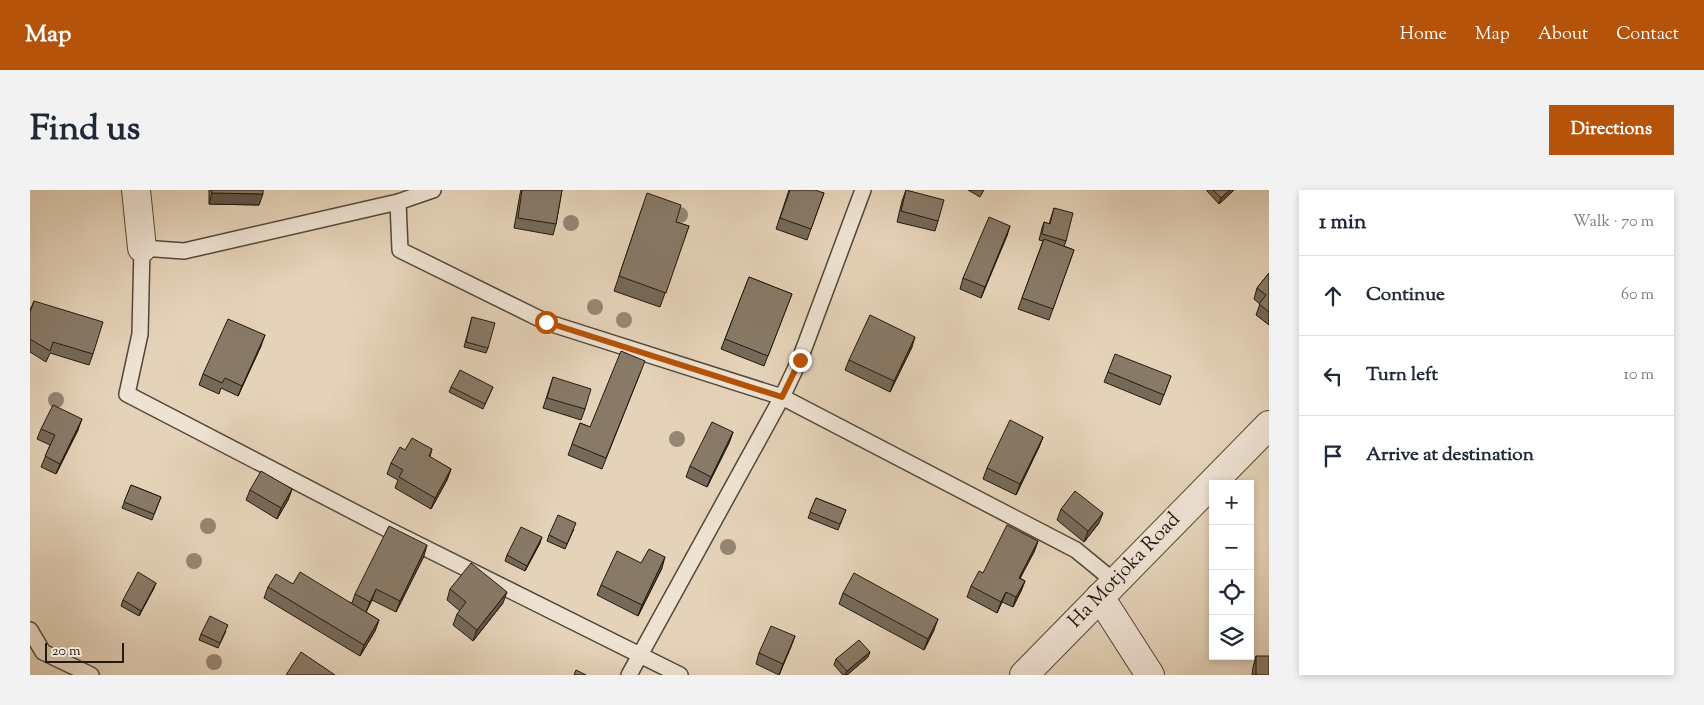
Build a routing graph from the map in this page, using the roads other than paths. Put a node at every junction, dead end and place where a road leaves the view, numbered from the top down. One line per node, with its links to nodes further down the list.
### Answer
1 (136, 190): 5 (street)
2 (433, 190): 4 (lane)
3 (863, 190): 6 (lane)
4 (398, 202): 5 (lane); 6 (lane)
5 (142, 248): 10 (lane)
6 (782, 397): 8 (lane); 10 (lane)
7 (1269, 425): 8 (street, Ha Motjoka Road)
8 (1108, 590): 14 (street, Ha Motjoka Road); 15 (street)
9 (30, 630): 11 (lane)
10 (642, 654): 12 (lane); 13 (lane)
11 (91, 675)
12 (629, 675)
13 (680, 675)
14 (1024, 675)
15 (1150, 675)

